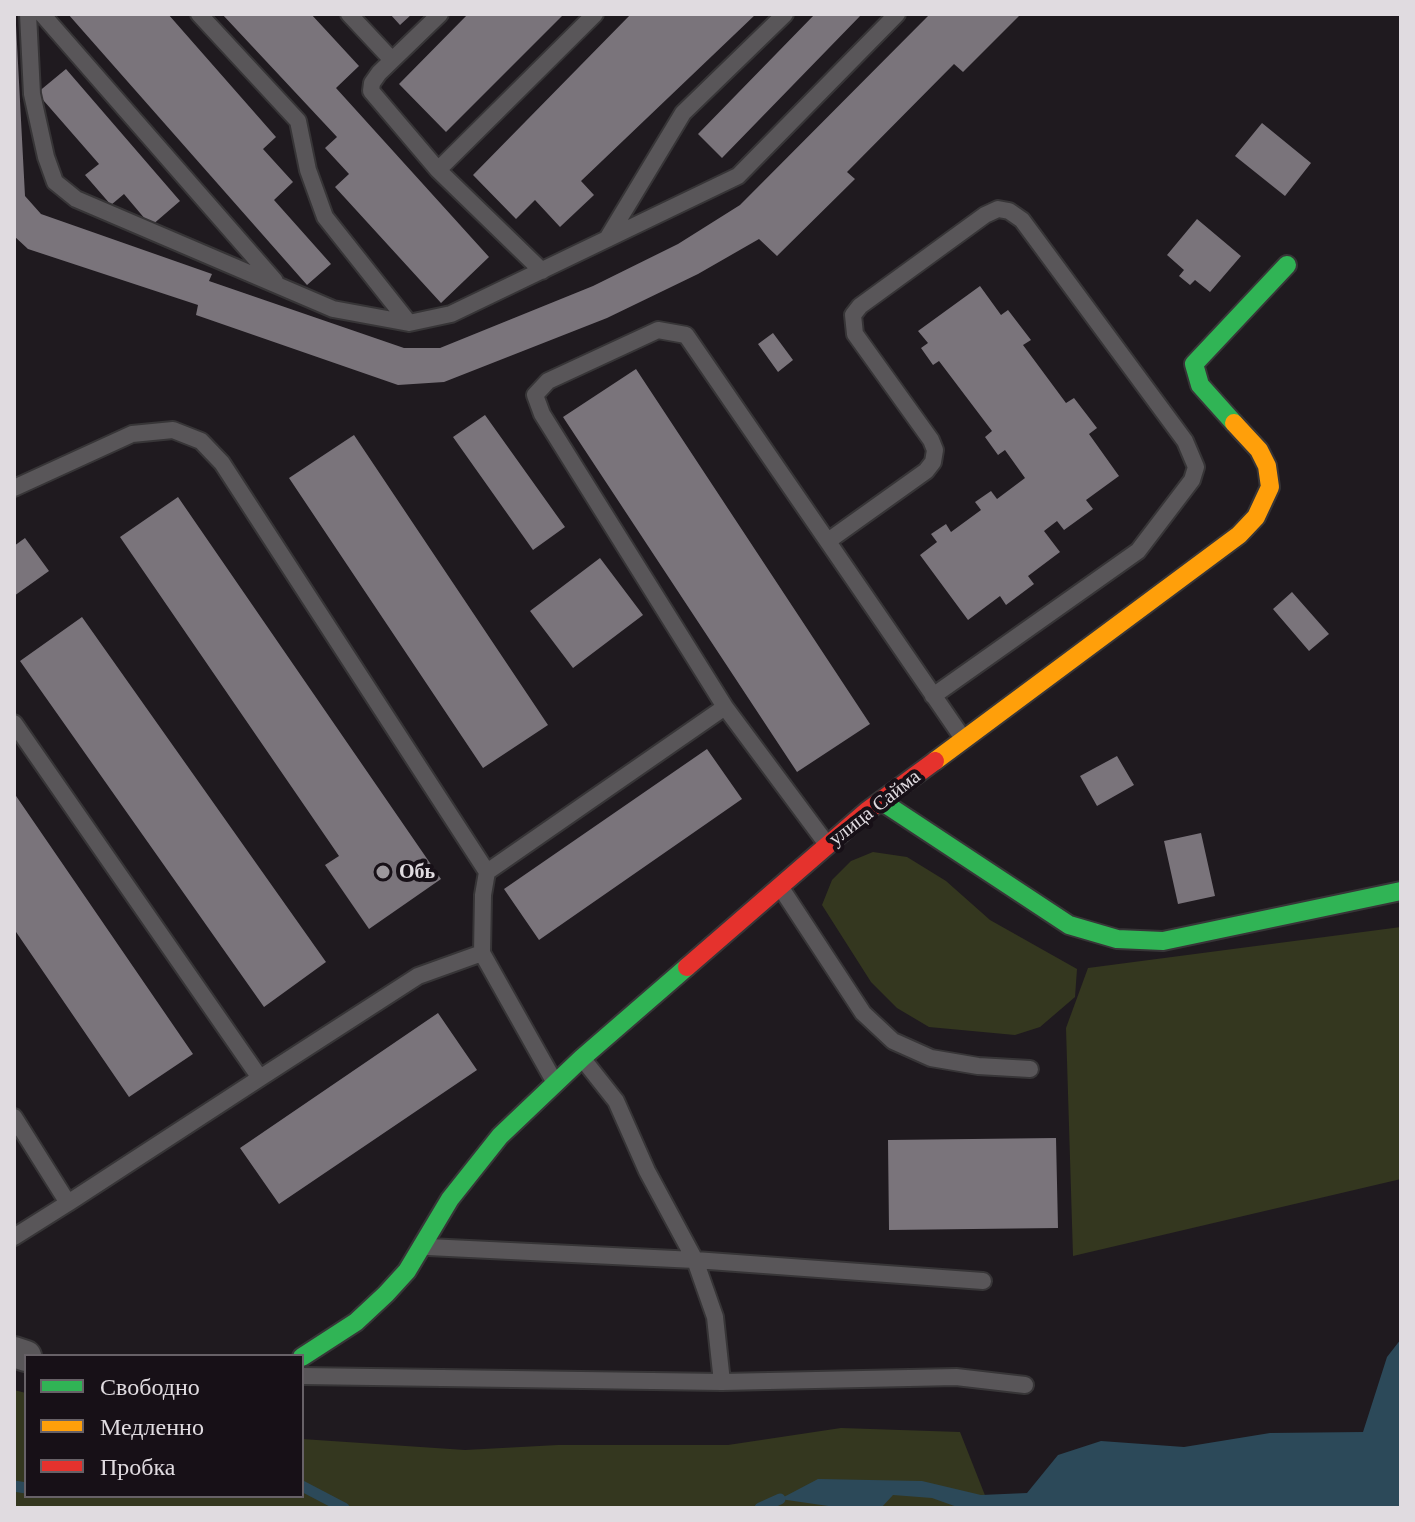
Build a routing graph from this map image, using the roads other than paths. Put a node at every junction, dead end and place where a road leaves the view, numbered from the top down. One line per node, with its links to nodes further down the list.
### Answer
1 (28, 14): 14 (lane)
2 (42, 14): 14 (lane)
3 (199, 14): 15 (lane)
4 (349, 14): 9 (lane)
5 (440, 14): 9 (lane)
6 (595, 14): 10 (lane)
7 (785, 14): 11 (lane)
8 (897, 14): 11 (lane)
9 (392, 60): 10 (lane)
10 (438, 170): 13 (lane)
11 (606, 240): 13 (lane)
12 (1287, 265): 21 (street, улица Сайма)
13 (542, 271): 15 (lane)
14 (279, 285): 15 (lane)
15 (409, 323)
16 (14, 488): 24 (lane)
17 (828, 541): 18 (lane); 18 (lane); 19 (lane)
18 (933, 696): 21 (lane)
19 (725, 707): 23 (lane); 24 (lane)
20 (14, 723): 30 (lane)
21 (965, 741): 22 (street, улица Сайма)
22 (881, 801): 23 (street, улица Сайма); 26 (street)
23 (828, 845): 25 (street, улица Сайма)
24 (487, 872): 27 (lane)
25 (780, 887): 28 (street, улица Сайма); 29 (lane)
26 (1401, 891)
27 (482, 953): 30 (lane); 31 (lane)
28 (582, 1058): 31 (street, улица Сайма); 36 (lane)
29 (1030, 1069)
30 (260, 1078): 33 (lane)
31 (555, 1082): 35 (street, улица Сайма)
32 (14, 1117): 33 (lane)
33 (68, 1203): 34 (lane)
34 (14, 1237)
35 (422, 1247): 36 (lane); 38 (street, улица Сайма)
36 (695, 1260): 37 (lane); 40 (lane)
37 (983, 1281)
38 (304, 1356)
39 (304, 1376): 40 (lane)
40 (722, 1382): 41 (lane)
41 (1025, 1385)

